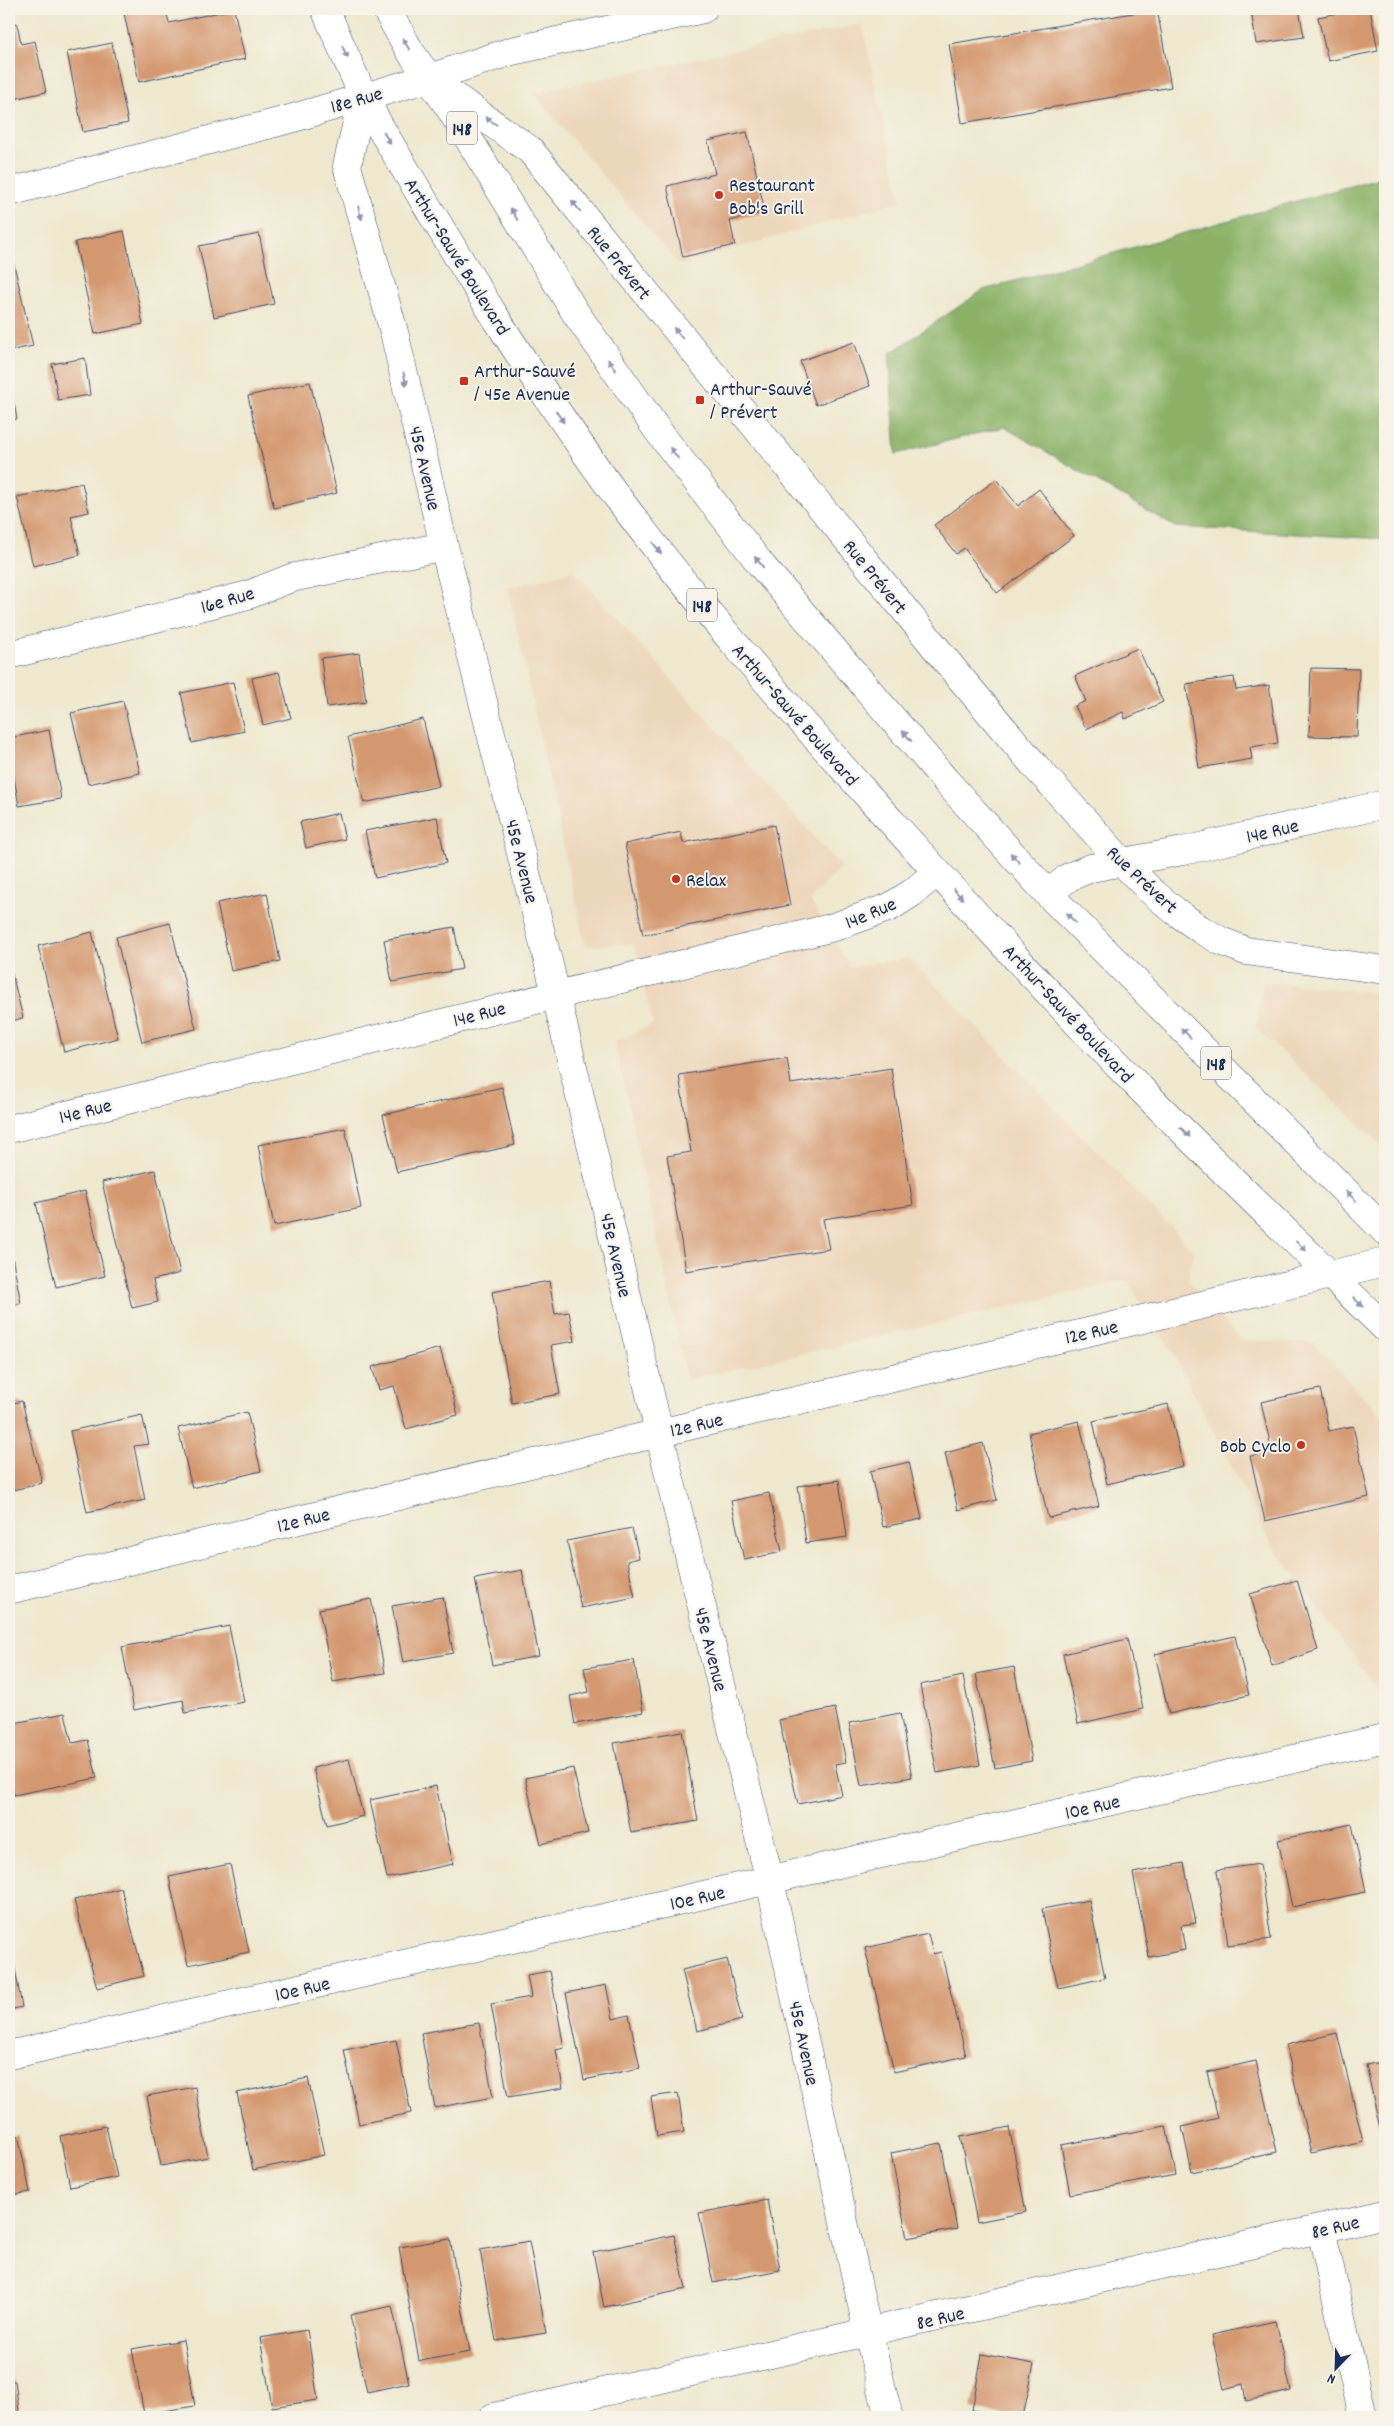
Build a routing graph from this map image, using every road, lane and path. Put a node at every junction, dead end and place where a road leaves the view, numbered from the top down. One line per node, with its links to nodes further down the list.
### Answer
1 (325, 9): 5 (street, Arthur-Sauvé Boulevard / 148, one-way to 5)
2 (386, 9): 4 (street, 148, one-way to 2)
3 (703, 9): 4 (street, 18e Rue)
4 (429, 78): 5 (street, 18e Rue); 10 (street, Rue Prévert, one-way to 4); 12 (street, 148, one-way to 4)
5 (363, 96): 6 (street, 18e Rue); 7 (street, 45e Avenue, one-way to 7); 11 (street, Arthur-Sauvé Boulevard / 148, one-way to 11)
6 (9, 192)
7 (444, 546): 8 (street, 16e Rue); 14 (street, 45e Avenue)
8 (9, 655)
9 (1385, 804): 10 (street, 14e Rue)
10 (1123, 863): 12 (street, 14e Rue); 13 (street, Rue Prévert)
11 (937, 872): 14 (street, 14e Rue); 18 (street, Arthur-Sauvé Boulevard / 148, one-way to 18)
12 (1048, 894): 16 (street, 148, one-way to 12)
13 (1385, 970)
14 (555, 994): 15 (street, 14e Rue); 20 (street, 45e Avenue)
15 (9, 1129)
16 (1385, 1231)
17 (1385, 1262): 18 (street, 12e Rue)
18 (1331, 1275): 19 (street, Arthur-Sauvé Boulevard / 148, one-way to 19); 20 (street, 12e Rue)
19 (1385, 1328)
20 (659, 1432): 21 (street, 12e Rue); 23 (street, 45e Avenue)
21 (9, 1590)
22 (1385, 1738): 23 (street, 10e Rue)
23 (770, 1881): 24 (street, 10e Rue); 27 (street, 45e Avenue)
24 (9, 2055)
25 (1385, 2214): 26 (street, 8e Rue)
26 (1322, 2230): 27 (street, 8e Rue); 30 (street)
27 (868, 2333): 28 (street, 8e Rue); 29 (street, 45e Avenue)
28 (494, 2417)
29 (890, 2417)
30 (1363, 2417)

